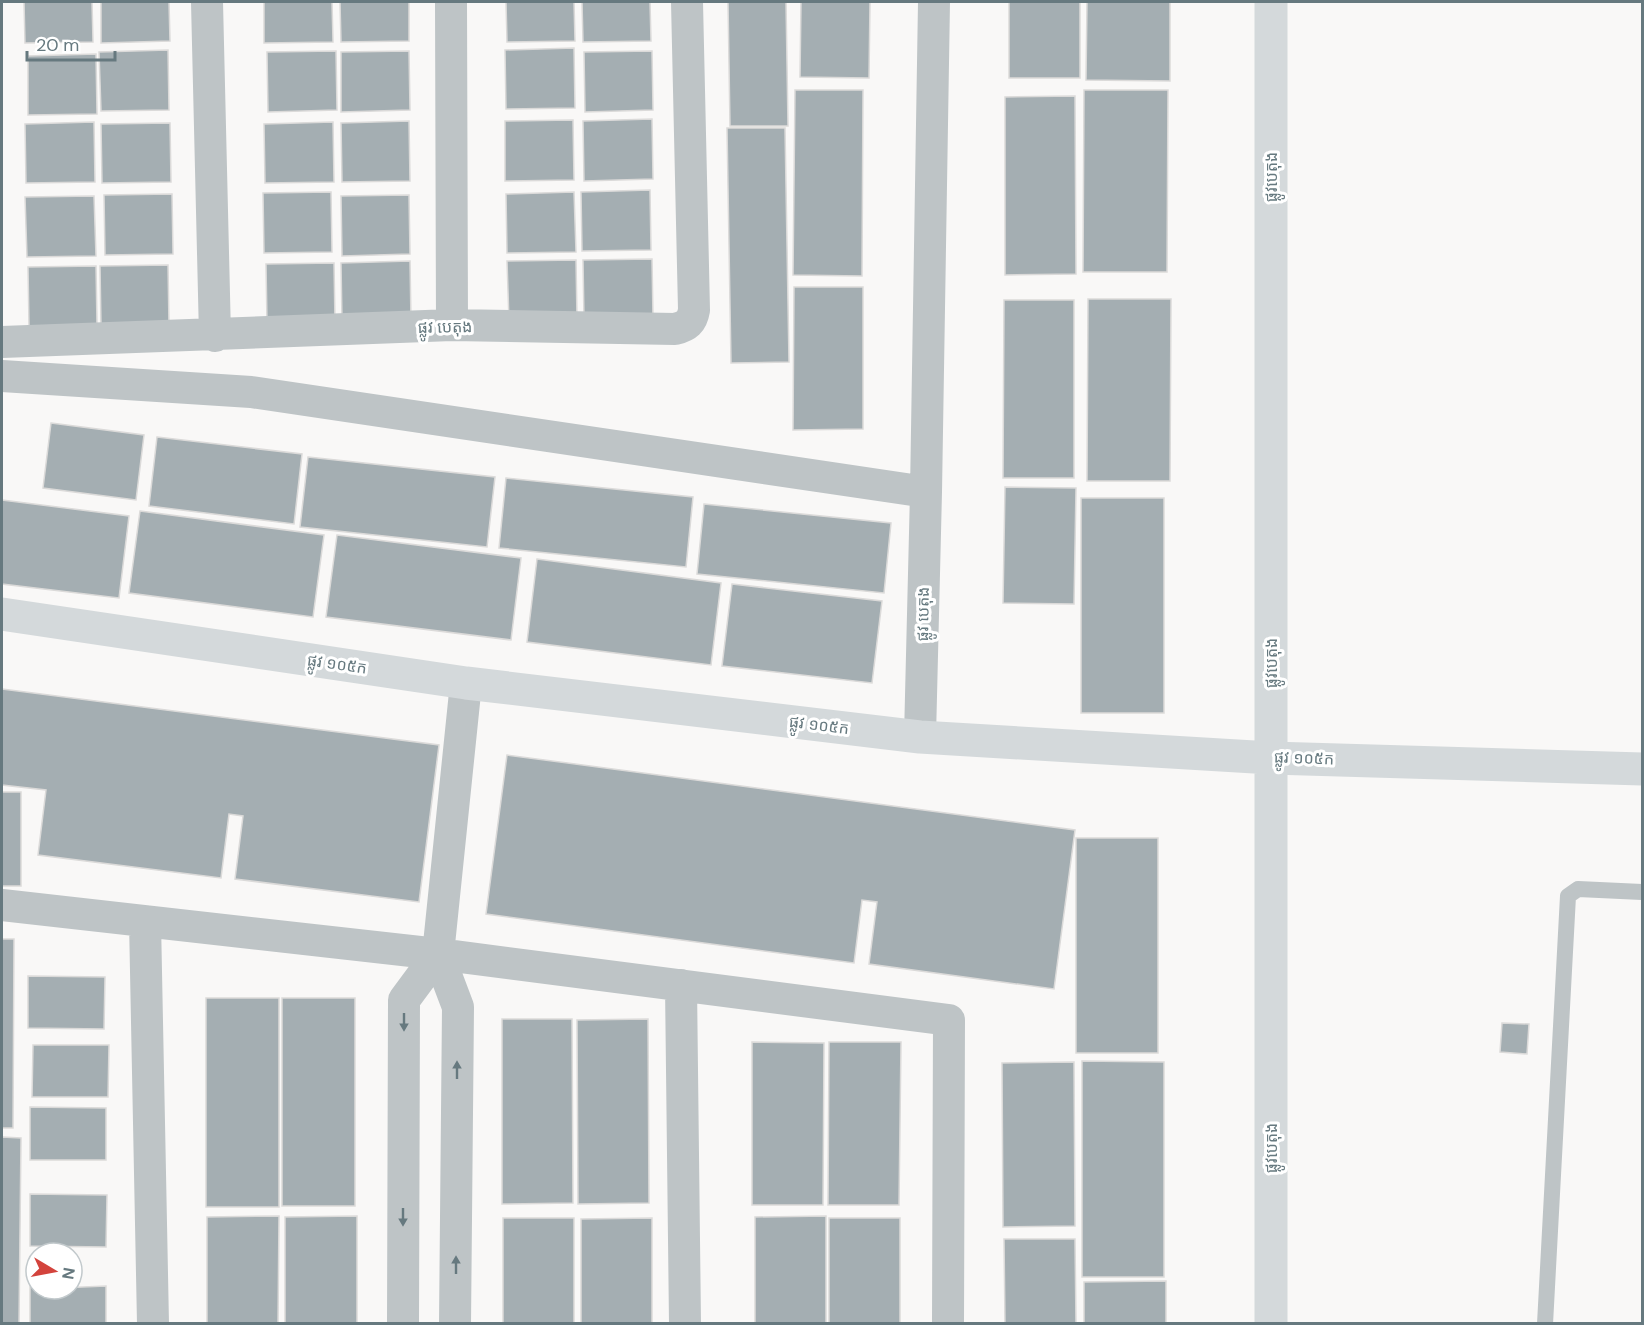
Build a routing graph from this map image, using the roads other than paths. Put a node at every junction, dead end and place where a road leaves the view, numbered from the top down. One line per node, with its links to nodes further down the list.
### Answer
1 (207, 2): 7 (street)
2 (451, 2): 6 (street)
3 (687, 2): 6 (street, ផ្លូវ បេតុង)
4 (934, 2): 10 (street, ផ្លូវ បេតុង)
5 (1271, 2): 14 (main road, ផ្លូវបេតុង)
6 (452, 325): 7 (street, ផ្លូវ បេតុង)
7 (215, 336): 8 (street, ផ្លូវ បេតុង)
8 (2, 342)
9 (2, 376): 10 (street)
10 (926, 492): 13 (street, ផ្លូវ បេតុង)
11 (2, 614): 12 (main road, ផ្លូវ ១០៥ក)
12 (466, 683): 13 (main road, ផ្លូវ ១០៥ក); 19 (street)
13 (920, 736): 14 (main road, ផ្លូវ ១០៥ក)
14 (1271, 758): 15 (main road, ផ្លូវ ១០៥ក); 26 (main road, ផ្លូវបេតុង)
15 (1642, 769)
16 (1642, 892): 27 (lane)
17 (2, 905): 18 (street)
18 (145, 921): 19 (street); 21 (street)
19 (438, 954): 20 (street); 22 (street, one-way to 22); 23 (street, one-way to 19)
20 (681, 985): 24 (street); 25 (street)
21 (153, 1323)
22 (403, 1323)
23 (455, 1323)
24 (685, 1323)
25 (948, 1323)
26 (1271, 1323)
27 (1545, 1323)

